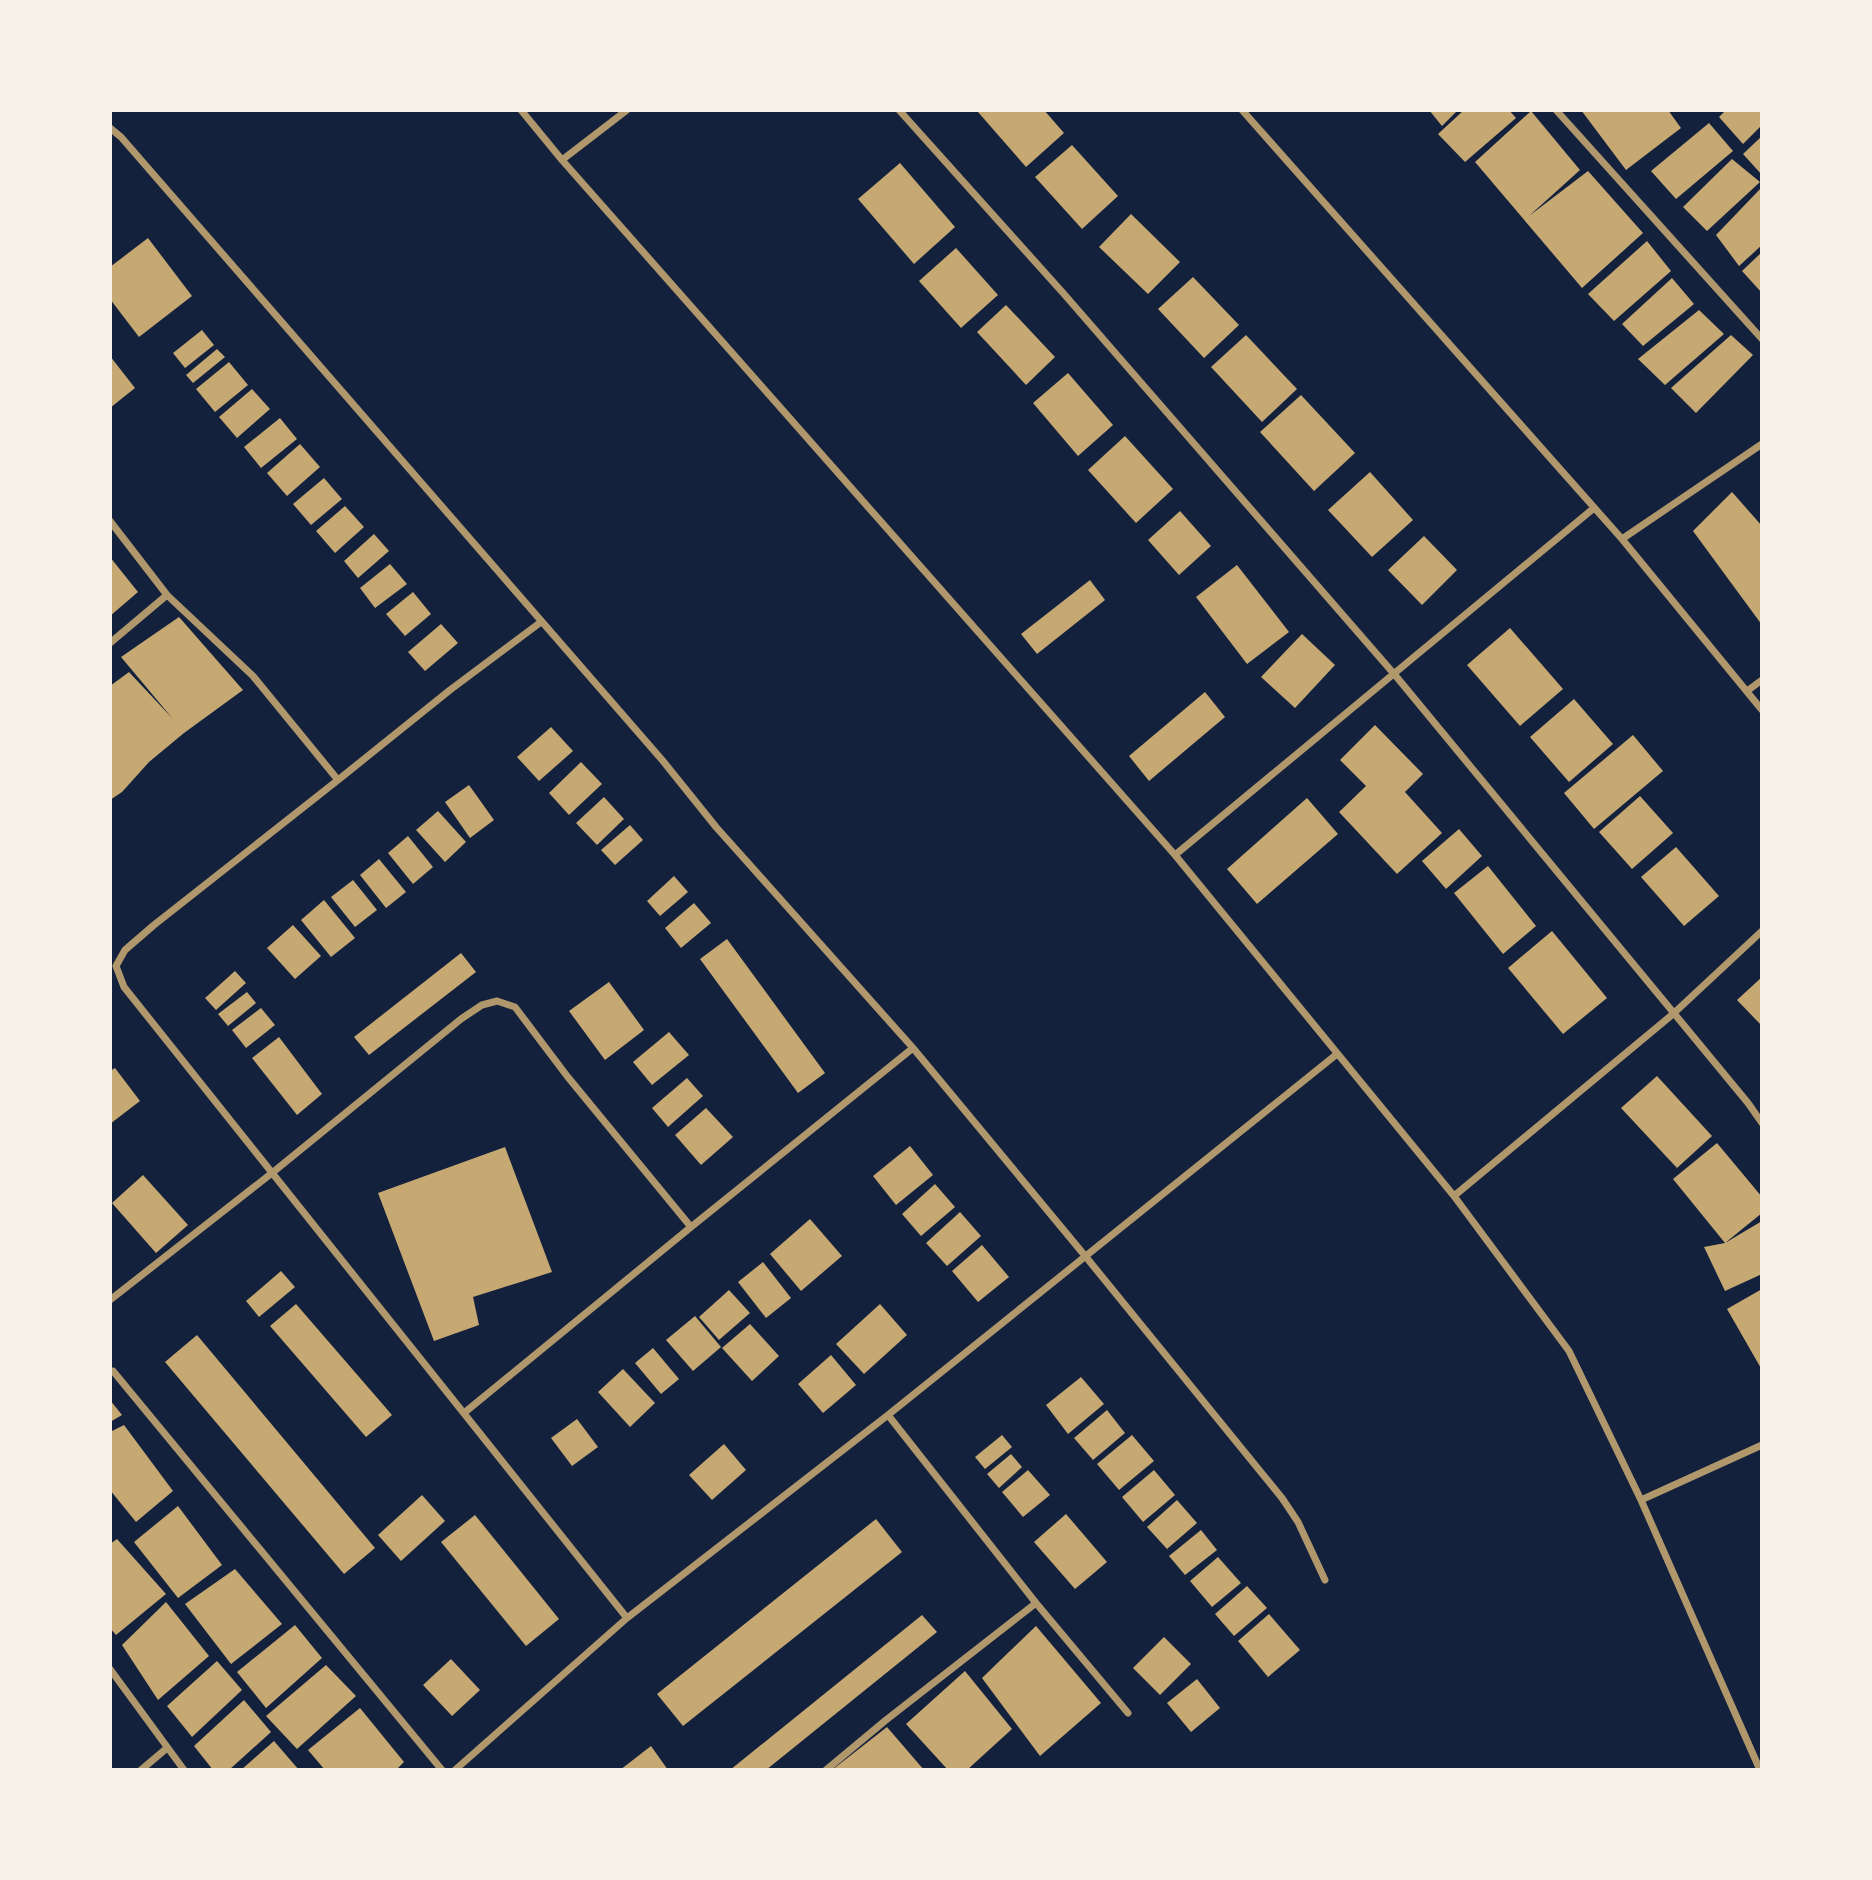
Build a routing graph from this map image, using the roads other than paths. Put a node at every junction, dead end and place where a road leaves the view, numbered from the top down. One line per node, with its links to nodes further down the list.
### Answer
1 (521, 110): 7 (street)
2 (627, 110): 7 (street)
3 (900, 110): 16 (street)
4 (1242, 110): 10 (street)
5 (1556, 110): 8 (street)
6 (110, 128): 14 (street)
7 (562, 160): 21 (street)
8 (1762, 339)
9 (1762, 444): 12 (street)
10 (1594, 508): 12 (street); 16 (street)
11 (110, 521): 13 (street)
12 (1622, 539): 18 (street)
13 (167, 595): 15 (street); 20 (street)
14 (541, 622): 20 (street); 24 (street)
15 (110, 643)
16 (1395, 675): 21 (street); 23 (street)
17 (1762, 680): 18 (street)
18 (1746, 691): 19 (street)
19 (1762, 710)
20 (338, 780): 27 (street)
21 (1175, 855): 25 (street)
22 (1762, 931): 23 (street)
23 (1673, 1014): 26 (street); 28 (street)
24 (913, 1048): 29 (street); 30 (street)
25 (1337, 1054): 28 (street); 30 (street)
26 (1762, 1123)
27 (272, 1173): 29 (street); 31 (street); 33 (street)
28 (1454, 1196): 36 (street)
29 (691, 1227): 33 (street)
30 (1086, 1257): 34 (street); 37 (street)
31 (110, 1300)
32 (111, 1369): 45 (street)
33 (464, 1413): 39 (street)
34 (888, 1415): 38 (street); 39 (street)
35 (1762, 1446): 36 (street)
36 (1641, 1500): 48 (street)
37 (1325, 1580)
38 (1036, 1603): 41 (street); 47 (street)
39 (627, 1618): 46 (street)
40 (110, 1668): 42 (street)
41 (1128, 1713)
42 (167, 1748): 43 (street); 44 (street)
43 (141, 1770)
44 (184, 1770)
45 (442, 1770)
46 (455, 1770)
47 (826, 1770)
48 (1760, 1770)

